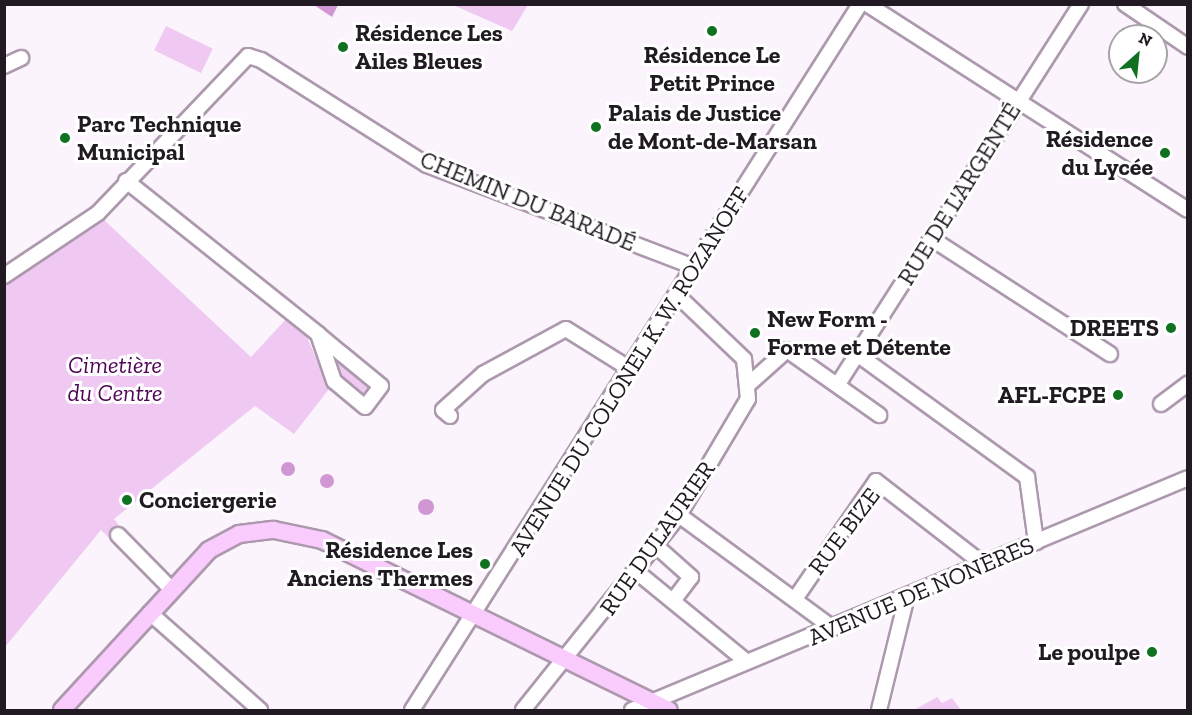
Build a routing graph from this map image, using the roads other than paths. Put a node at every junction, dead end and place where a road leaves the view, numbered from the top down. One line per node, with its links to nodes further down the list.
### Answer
1 (860, 4): 12 (street, AVENUE DU COLONEL K. W. ROZANOFF)
2 (867, 4): 8 (street)
3 (1082, 4): 8 (street, RUE DE L'ARGENTÉ)
4 (1125, 4): 5 (street)
5 (1188, 47)
6 (21, 58): 7 (street)
7 (4, 66)
8 (1017, 102): 10 (street); 11 (street, RUE DE L'ARGENTÉ)
9 (126, 181): 12 (street, CHEMIN DU BARADÉ); 13 (street, CHEMIN DU BARADÉ); 15 (street)
10 (1188, 210)
11 (932, 239): 16 (street, RUE DE L'ARGENTÉ); 17 (street)
12 (694, 267): 14 (street, AVENUE DU COLONEL K. W. ROZANOFF)
13 (4, 276)
14 (677, 295): 18 (street, AVENUE DU COLONEL K. W. ROZANOFF); 19 (street)
15 (318, 334): 15 (street)
16 (857, 354): 20 (street, RUE DE L'ARGENTÉ); 28 (street)
17 (1110, 354)
18 (630, 369): 24 (street); 37 (street, AVENUE DU COLONEL K. W. ROZANOFF)
19 (749, 384): 20 (street); 26 (street, RUE DULAURIER)
20 (838, 384): 23 (street)
21 (1188, 384): 22 (street)
22 (1161, 404)
23 (879, 415)
24 (450, 416)
25 (1188, 478): 28 (street, AVENUE DE NONÈRES)
26 (679, 515): 29 (street, RUE DULAURIER); 34 (street)
27 (118, 535): 32 (street)
28 (1036, 543): 30 (street, AVENUE DE NONÈRES)
29 (656, 546): 31 (street, RUE DULAURIER); 35 (street)
30 (983, 564): 33 (street, AVENUE DE NONÈRES); 34 (street, RUE BIZE)
31 (637, 572): 35 (street); 39 (street, RUE DULAURIER)
32 (171, 589): 36 (main road); 37 (main road)
33 (907, 596): 38 (street, AVENUE DE NONÈRES); 48 (street)
34 (795, 599): 38 (street)
35 (673, 601): 40 (street)
36 (150, 613): 42 (main road); 43 (street)
37 (474, 615): 39 (main road); 44 (street, AVENUE DU COLONEL K. W. ROZANOFF)
38 (833, 628): 40 (street, AVENUE DE NONÈRES)
39 (567, 660): 41 (main road); 45 (street, RUE DULAURIER)
40 (747, 662): 41 (street, AVENUE DE NONÈRES)
41 (653, 703): 46 (street, AVENUE DE NONÈRES); 47 (main road)
42 (62, 711)
43 (260, 711)
44 (412, 711)
45 (523, 711)
46 (632, 711)
47 (669, 711)
48 (879, 711)

